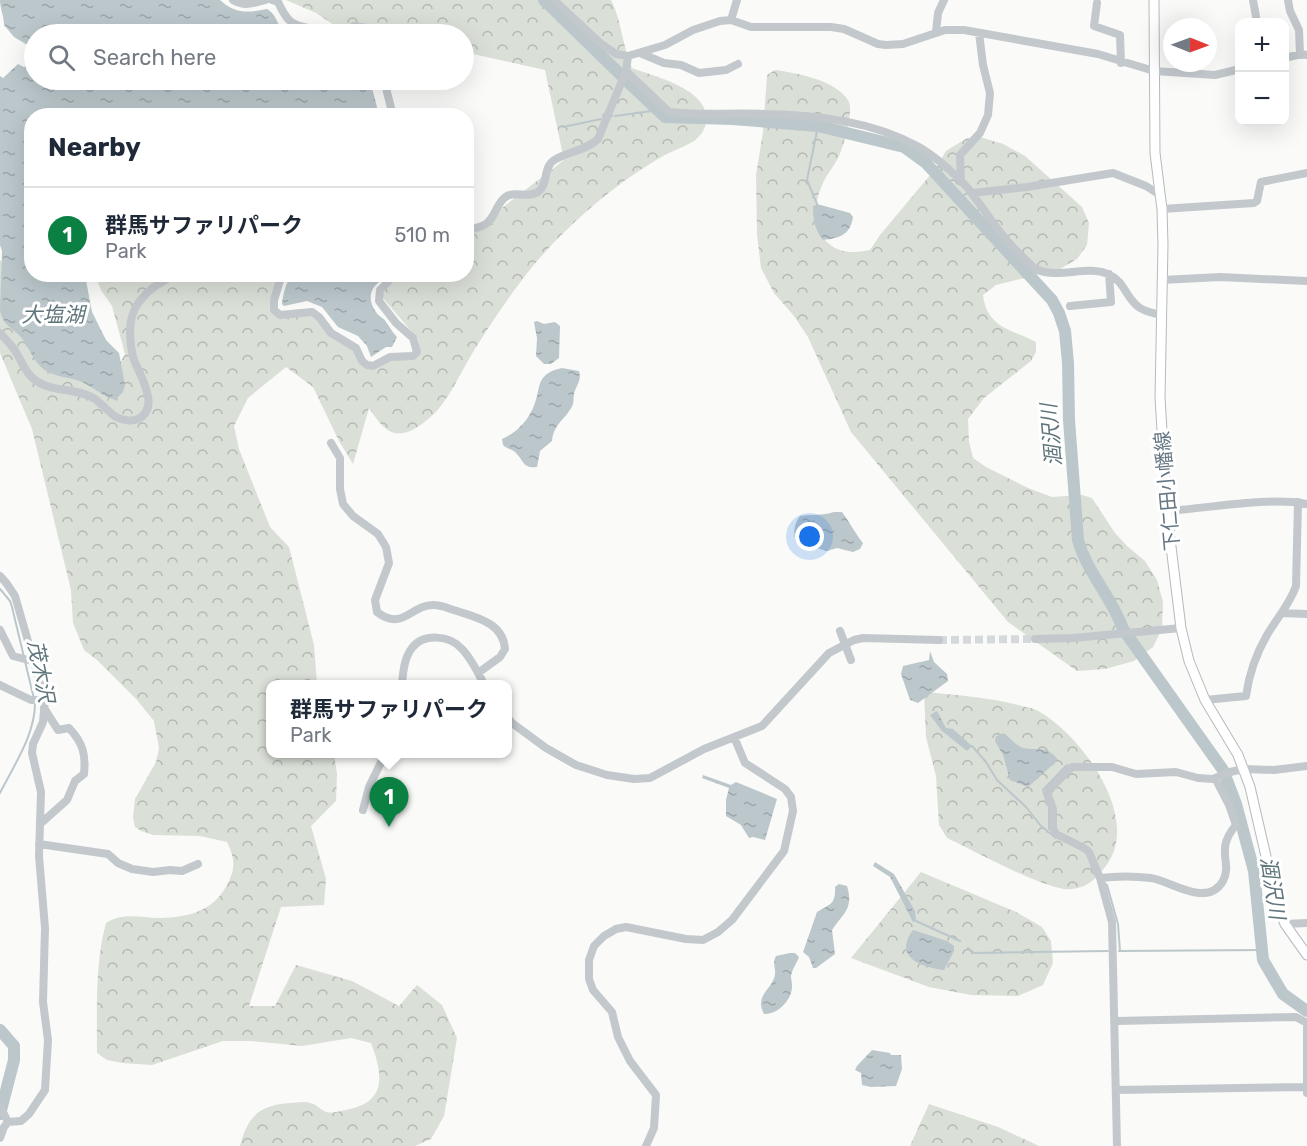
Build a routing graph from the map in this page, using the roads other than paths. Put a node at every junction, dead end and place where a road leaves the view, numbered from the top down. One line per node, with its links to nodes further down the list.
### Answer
1 (233, 0): 2 (street)
2 (265, 0)
3 (272, 0): 13 (street)
4 (554, 0): 18 (street)
5 (737, 0): 12 (street)
6 (944, 0): 14 (street)
7 (1154, 0): 23 (main road, 下仁田小幡線)
8 (1253, 0): 11 (street)
9 (1288, 0): 17 (street)
10 (1097, 3): 19 (street)
11 (1256, 18)
12 (731, 20): 14 (street); 16 (street)
13 (292, 24)
14 (936, 32): 15 (street)
15 (979, 33): 19 (street); 27 (street)
16 (640, 53): 18 (street); 20 (street)
17 (1303, 55)
18 (628, 56): 22 (street)
19 (1121, 63): 23 (street)
20 (738, 64)
21 (1235, 70): 23 (street)
22 (626, 71): 27 (street); 31 (street)
23 (1154, 71): 29 (main road, 下仁田小幡線)
24 (386, 90): 25 (street)
25 (391, 108)
26 (1307, 173): 30 (street)
27 (962, 182): 28 (street)
28 (972, 193): 29 (street); 32 (street)
29 (1160, 195): 30 (main road, 下仁田小幡線)
30 (1162, 209): 33 (main road, 下仁田小幡線)
31 (474, 228)
32 (1109, 274): 38 (street); 39 (street)
33 (1162, 280): 34 (street); 39 (main road, 下仁田小幡線)
34 (1307, 281)
35 (164, 282): 40 (street)
36 (280, 282): 37 (street)
37 (388, 282)
38 (1070, 306)
39 (1161, 315): 44 (main road, 下仁田小幡線)
40 (0, 333)
41 (331, 443): 55 (street)
42 (1298, 502): 43 (street); 44 (street); 46 (street)
43 (1307, 504)
44 (1167, 514): 48 (main road, 下仁田小幡線)
45 (0, 576): 54 (street)
46 (1282, 612): 47 (street); 59 (street)
47 (1307, 614)
48 (1181, 628): 51 (street); 59 (main road, 下仁田小幡線)
49 (0, 630): 54 (street)
50 (840, 631): 53 (street, bridge)
51 (1035, 639)
52 (939, 640): 62 (street)
53 (851, 660)
54 (32, 661): 60 (street)
55 (478, 673): 56 (street); 57 (street)
56 (403, 680)
57 (482, 680)
58 (0, 685): 60 (street)
59 (1205, 700): 65 (main road, 下仁田小幡線)
60 (44, 704): 68 (street); 68 (street)
61 (512, 723): 62 (street)
62 (734, 737): 82 (street)
63 (383, 758): 67 (street)
64 (1307, 766): 65 (street)
65 (1244, 769): 66 (street); 73 (main road, 下仁田小幡線)
66 (1218, 777): 71 (street); 71 (street)
67 (363, 810)
68 (40, 824): 69 (street)
69 (39, 844): 70 (street); 80 (street)
70 (198, 864)
71 (1100, 878): 75 (street)
72 (1307, 923): 73 (street)
73 (1285, 924): 74 (main road, 下仁田小幡線)
74 (1307, 954)
75 (1116, 1021): 76 (street); 77 (street)
76 (1307, 1087): 77 (street); 78 (street)
77 (1116, 1090): 83 (street)
78 (1307, 1093)
79 (0, 1106): 80 (street)
80 (8, 1122): 81 (street)
81 (0, 1138)
82 (646, 1146)
83 (1117, 1146)

